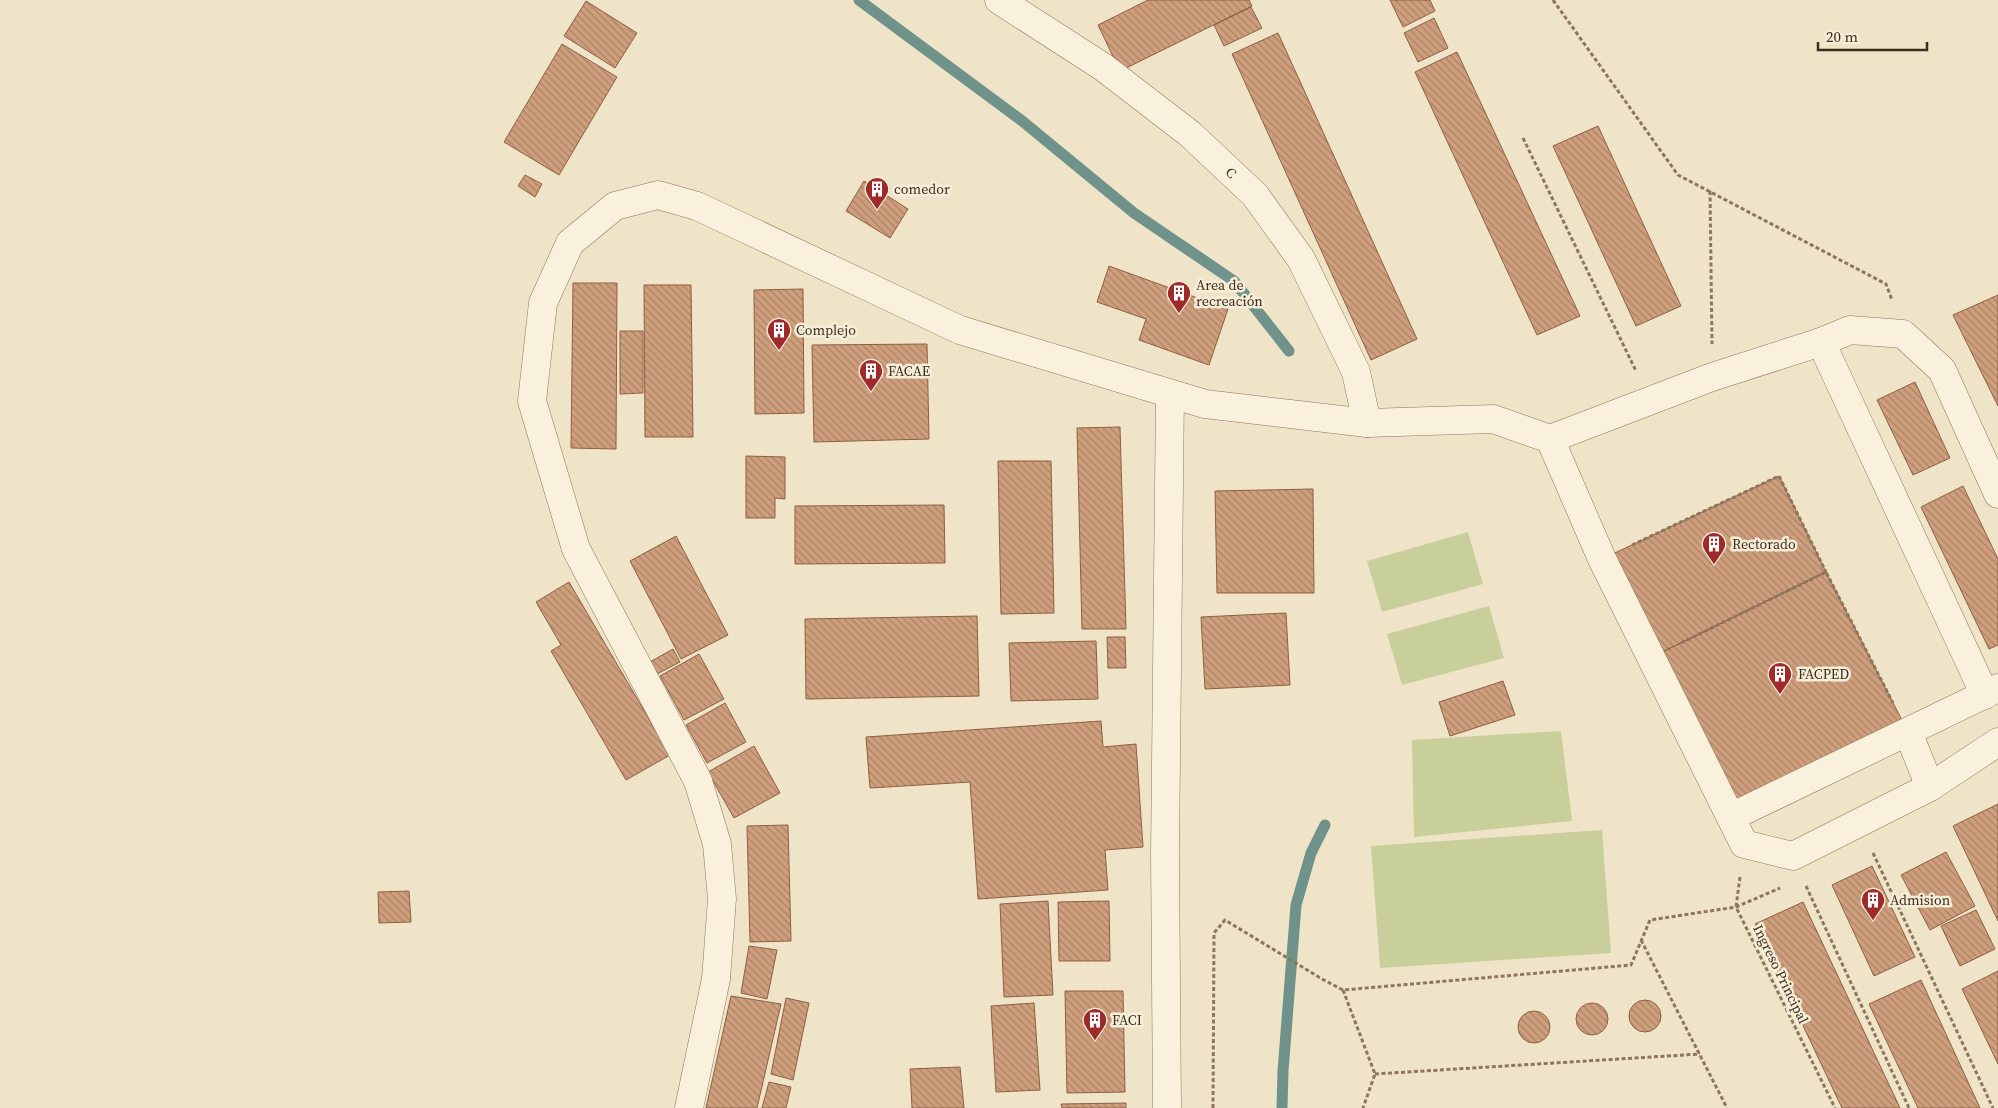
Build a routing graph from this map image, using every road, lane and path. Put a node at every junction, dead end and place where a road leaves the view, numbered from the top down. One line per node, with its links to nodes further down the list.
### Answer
1 (999, 0): 10 (street, C)
2 (1553, 0): 4 (path)
3 (1523, 138): 9 (path)
4 (1710, 191): 5 (path); 7 (path)
5 (1904, 334): 6 (street); 12 (street)
6 (1821, 342): 7 (street); 16 (street)
7 (1712, 377): 9 (street)
8 (1170, 394): 10 (street); 29 (street); 30 (street)
9 (1650, 401): 11 (street)
10 (1367, 423): 11 (street)
11 (1550, 439): 13 (street)
12 (1998, 494)
13 (1602, 559): 14 (path); 15 (street)
14 (1826, 572): 15 (path); 17 (path)
15 (1652, 658): 20 (street)
16 (1992, 691): 17 (street)
17 (1908, 732): 19 (street); 20 (street)
18 (1998, 742): 19 (street)
19 (1930, 787): 21 (street)
20 (1731, 817): 21 (street)
21 (1744, 844): 24 (path)
22 (1871, 850): 36 (path)
23 (1802, 879): 35 (path)
24 (1736, 907): 25 (path); 34 (path, Ingreso Principal)
25 (1641, 940): 26 (path); 27 (path)
26 (1343, 990): 28 (path); 31 (path)
27 (1700, 1054): 28 (path); 33 (path)
28 (1375, 1074): 32 (path)
29 (689, 1108)
30 (1167, 1108)
31 (1212, 1108)
32 (1363, 1108)
33 (1727, 1108)
34 (1835, 1108)
35 (1909, 1108)
36 (1994, 1108)

